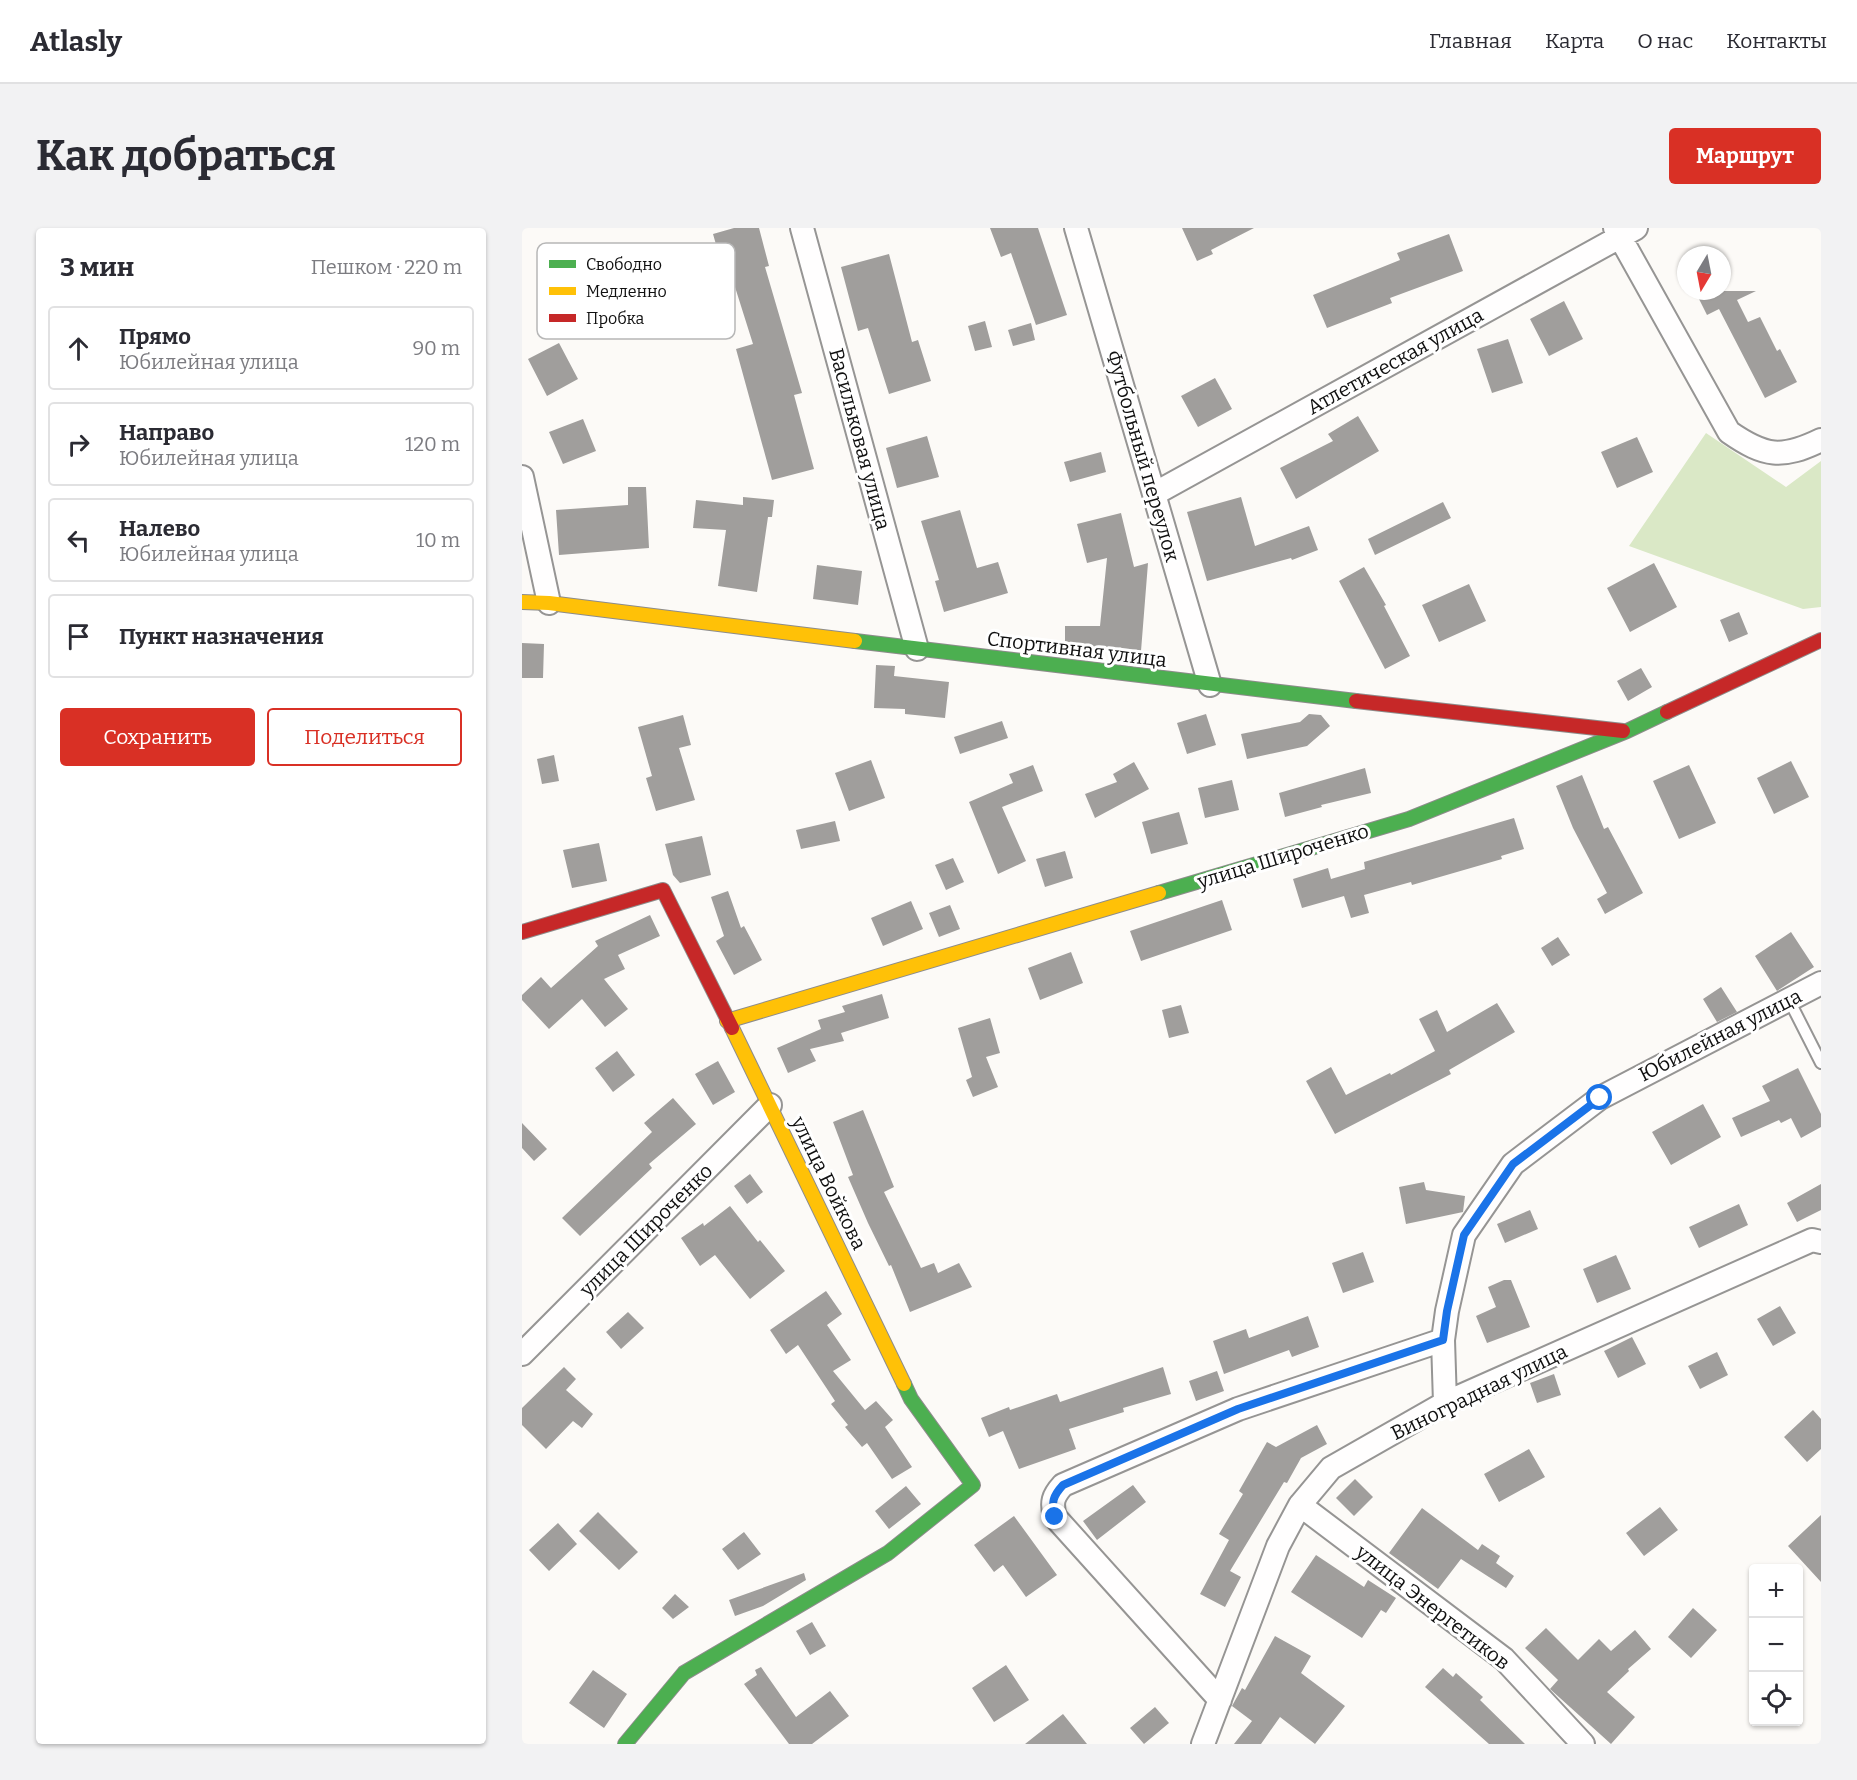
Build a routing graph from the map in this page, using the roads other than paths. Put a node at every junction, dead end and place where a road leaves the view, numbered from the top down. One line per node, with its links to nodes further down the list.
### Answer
1 (802, 228): 10 (street, Васильковая улица)
2 (1078, 229): 6 (street, Футбольный переулок)
3 (1624, 231): 4 (street); 6 (street, Атлетическая улица)
4 (1821, 440)
5 (522, 477): 8 (street)
6 (1154, 494): 11 (street, Футбольный переулок)
7 (522, 602): 8 (street, Спортивная улица)
8 (549, 603): 10 (street, Спортивная улица)
9 (1821, 640): 12 (street, улица Широченко)
10 (917, 649): 11 (street, Спортивная улица)
11 (1210, 685): 12 (street, Спортивная улица)
12 (1627, 731): 16 (street, улица Широченко)
13 (522, 932): 16 (street, улица Войкова)
14 (1821, 983): 15 (street, Юбилейная улица)
15 (1789, 1000): 17 (lane); 20 (street, Юбилейная улица)
16 (727, 1021): 18 (street, улица Войкова)
17 (1821, 1063)
18 (770, 1105): 21 (street, улица Широченко); 25 (street, улица Войкова)
19 (1816, 1241): 22 (street, Виноградная улица)
20 (1443, 1340): 22 (street, Юбилейная улица); 24 (street)
21 (522, 1354)
22 (1445, 1404): 23 (street, Виноградная улица)
23 (1300, 1504): 24 (street, Виноградная улица); 27 (street, улица Энергетиков)
24 (1220, 1700): 26 (street, Виноградная улица)
25 (625, 1744)
26 (1203, 1744)
27 (1583, 1744)

